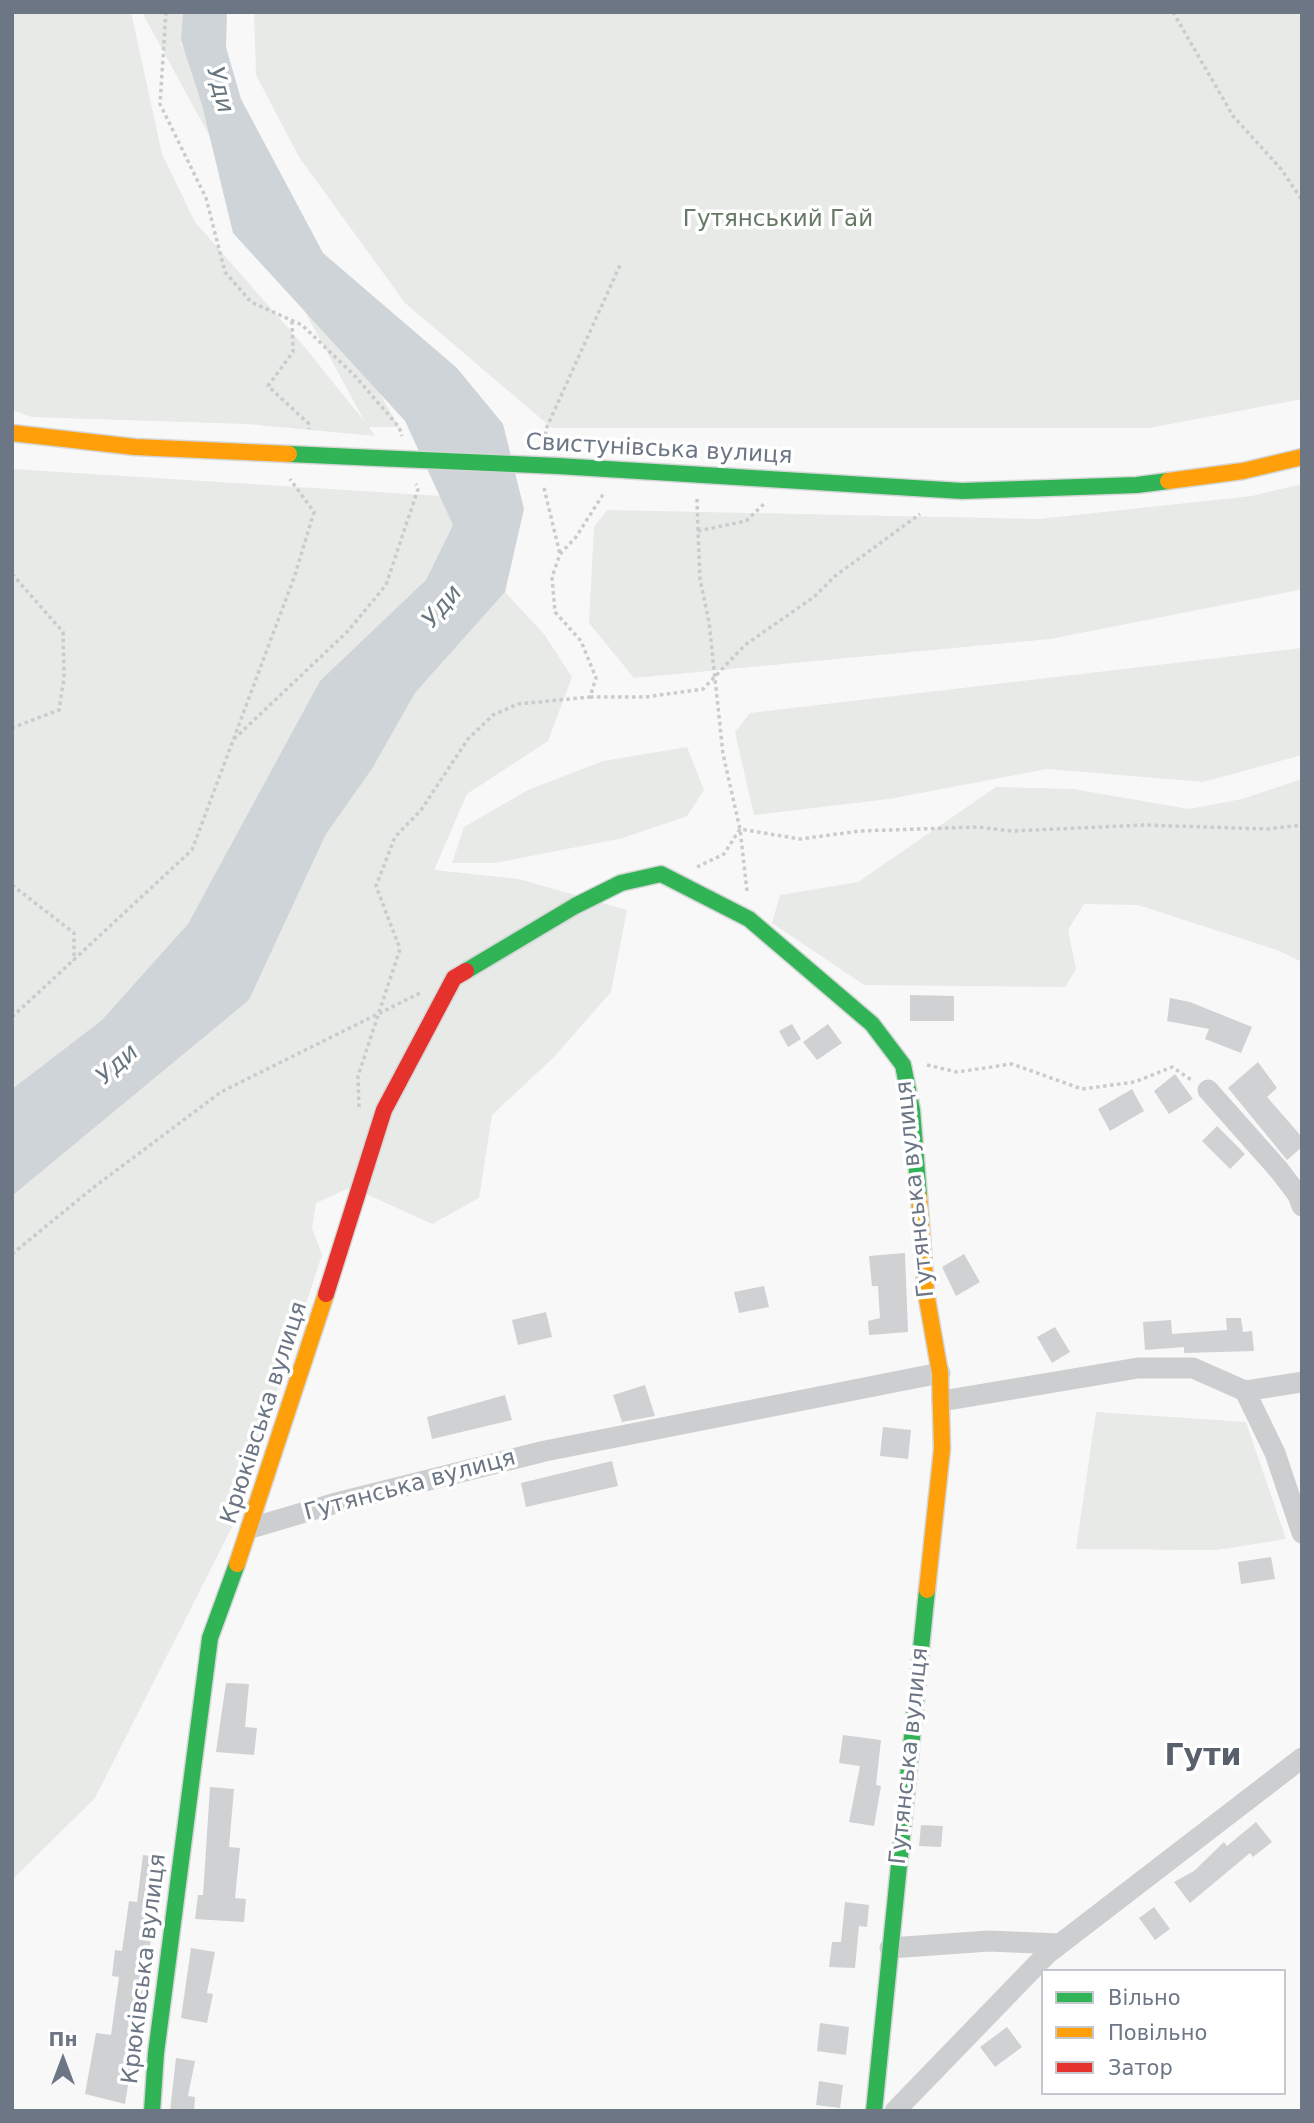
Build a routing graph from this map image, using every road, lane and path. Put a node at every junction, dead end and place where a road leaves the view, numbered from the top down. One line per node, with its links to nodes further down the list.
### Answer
1 (166, 12): 5 (path)
2 (1173, 12): 3 (path)
3 (1302, 201)
4 (621, 263): 9 (path)
5 (292, 321): 7 (path); 8 (path)
6 (12, 433): 11 (street, Свистунівська вулиця, bridge)
7 (310, 439)
8 (403, 440)
9 (545, 443)
10 (1302, 457): 15 (street, Свистунівська вулиця)
11 (619, 470): 12 (street, Свистунівська вулиця); 19 (path)
12 (695, 475): 15 (street, Свистунівська вулиця); 18 (path)
13 (414, 477): 24 (path)
14 (276, 479): 24 (path)
15 (766, 479): 18 (path)
16 (544, 482): 19 (path)
17 (922, 512): 21 (path)
18 (698, 531): 21 (path)
19 (560, 554): 22 (path)
20 (12, 574): 23 (path)
21 (714, 678): 22 (path); 26 (path)
22 (590, 697): 32 (path)
23 (12, 728)
24 (234, 739): 31 (path)
25 (1302, 825): 26 (path)
26 (740, 829): 27 (path); 30 (path)
27 (692, 870)
28 (661, 874): 30 (street, Гутянська вулиця); 43 (street, Крюківська вулиця)
29 (12, 885): 31 (path)
30 (749, 919): 34 (street, Гутянська вулиця)
31 (74, 961): 33 (path)
32 (378, 1012): 36 (path); 38 (path)
33 (12, 1017)
34 (898, 1058): 35 (path); 39 (street, Гутянська вулиця)
35 (1208, 1090): 37 (street)
36 (360, 1115)
37 (1302, 1206)
38 (12, 1254)
39 (940, 1373): 42 (street, Гутянська вулиця); 43 (street, Гутянська вулиця)
40 (1302, 1382): 41 (street)
41 (1244, 1391): 42 (street); 44 (street)
42 (942, 1401): 47 (street, Гутянська вулиця)
43 (251, 1528): 48 (street, Крюківська вулиця)
44 (1302, 1533)
45 (1302, 1758): 46 (street)
46 (1060, 1944): 47 (street); 50 (street)
47 (891, 1948): 49 (street, Гутянська вулиця)
48 (152, 2111)
49 (874, 2111)
50 (895, 2111)

